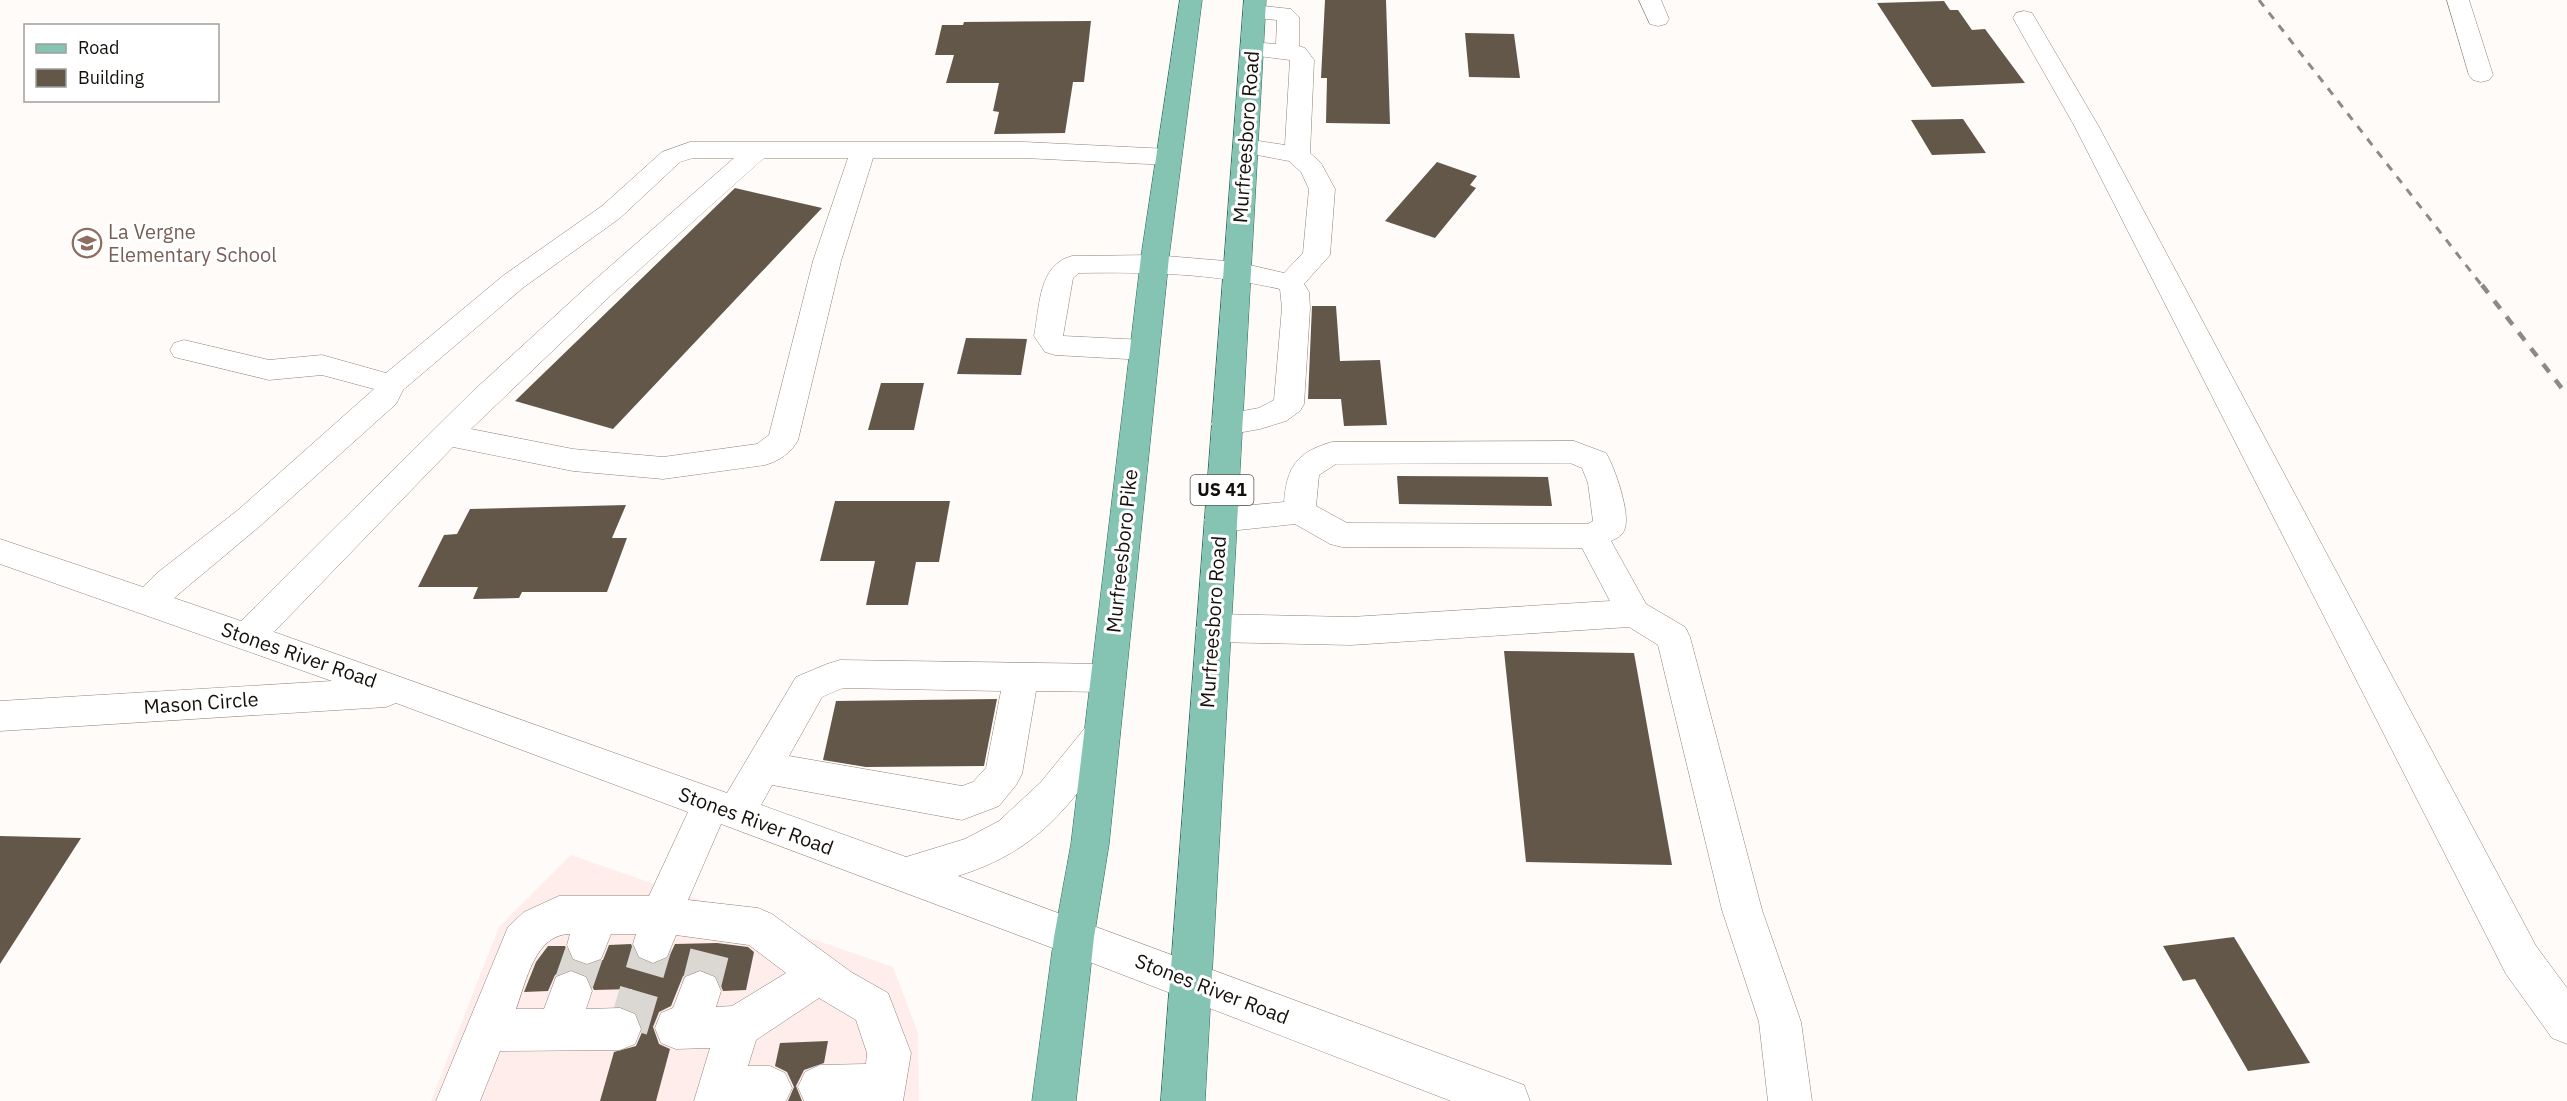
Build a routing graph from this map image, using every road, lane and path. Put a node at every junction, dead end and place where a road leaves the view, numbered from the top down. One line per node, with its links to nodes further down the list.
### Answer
1 (1191, 0): 12 (main road, Murfreesboro Pike)
2 (2458, 0): 7 (street)
3 (1254, 6): 5 (main road, Murfreesboro Road / US 41); 6 (street)
4 (2024, 18): 43 (street)
5 (1251, 49): 6 (street); 8 (main road, Murfreesboro Road / US 41)
6 (1287, 51): 11 (street)
7 (2481, 75)
8 (1245, 146): 11 (street); 14 (main road, Murfreesboro Road / US 41)
9 (758, 150): 10 (street); 18 (street); 20 (street)
10 (863, 151): 12 (street); 20 (street)
11 (1297, 155): 15 (street)
12 (1169, 157): 13 (main road, Murfreesboro Pike)
13 (1154, 263): 14 (street); 17 (main road, Murfreesboro Pike); 17 (street)
14 (1237, 271): 15 (street); 19 (main road, Murfreesboro Road / US 41)
15 (1290, 283): 19 (street)
16 (184, 350): 18 (street)
17 (1144, 350): 30 (main road, Murfreesboro Pike)
18 (391, 384): 25 (street)
19 (1226, 424): 22 (main road, Murfreesboro Road / US 41)
20 (446, 435): 28 (street)
21 (1299, 512): 22 (street); 23 (street); 23 (street)
22 (1220, 520): 27 (main road, Murfreesboro Road / US 41)
23 (1592, 536): 26 (street)
24 (0, 551): 25 (street, Stones River Road)
25 (148, 603): 28 (street, Stones River Road)
26 (1634, 613): 27 (street); 56 (street)
27 (1213, 628): 40 (main road, Murfreesboro Road / US 41)
28 (247, 637): 31 (street, Stones River Road)
29 (1021, 677): 30 (street); 34 (street); 34 (street)
30 (1108, 678): 33 (main road, Murfreesboro Pike)
31 (403, 691): 32 (street, Mason Circle); 35 (street, Stones River Road)
32 (0, 716)
33 (1102, 734): 36 (street); 38 (main road, Murfreesboro Pike)
34 (763, 767): 35 (street)
35 (724, 809): 36 (street, Stones River Road); 37 (street)
36 (906, 875): 38 (street, Stones River Road)
37 (658, 929): 39 (street); 46 (street)
38 (1074, 937): 40 (street, Stones River Road); 53 (main road, Murfreesboro Pike)
39 (820, 974): 44 (street); 50 (street)
40 (1189, 981): 54 (main road, Murfreesboro Road); 55 (street, Stones River Road)
41 (571, 991): 47 (street)
42 (688, 1016): 44 (street)
43 (2567, 1023)
44 (738, 1027): 51 (street)
45 (621, 1029): 47 (street)
46 (486, 1030): 47 (street); 52 (street)
47 (558, 1030)
48 (770, 1088): 51 (street)
49 (820, 1088): 50 (street)
50 (883, 1093)
51 (718, 1095)
52 (458, 1101)
53 (1054, 1101)
54 (1183, 1101)
55 (1508, 1101)
56 (1790, 1101)

